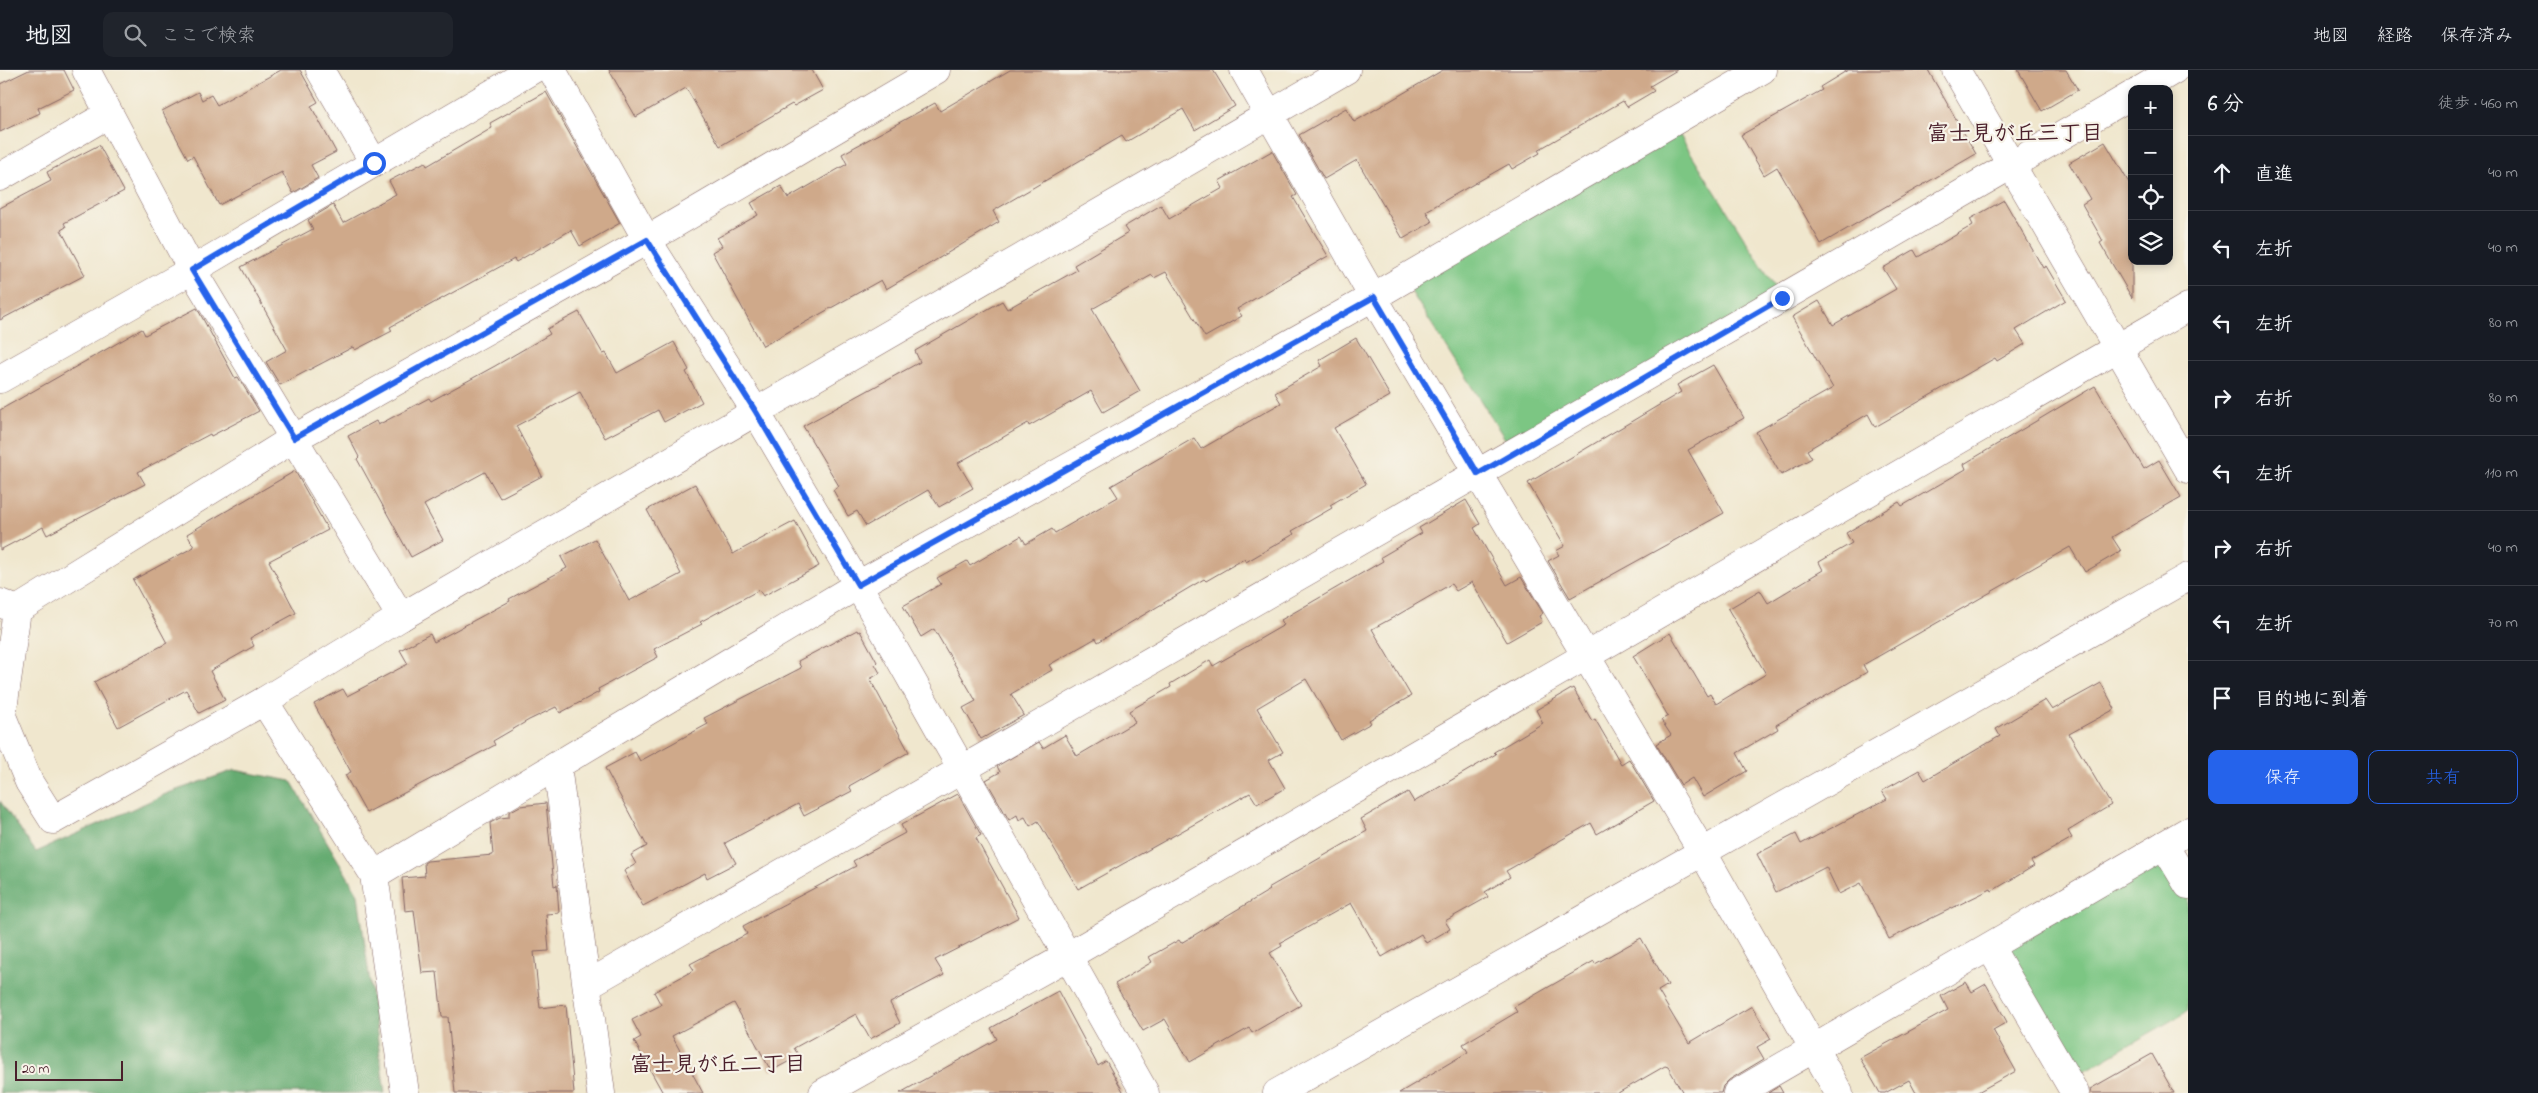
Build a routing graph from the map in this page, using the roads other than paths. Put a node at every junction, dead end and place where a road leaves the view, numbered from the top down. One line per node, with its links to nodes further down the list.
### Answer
1 (86, 70): 13 (street)
2 (320, 70): 15 (street)
3 (532, 70): 15 (street)
4 (552, 70): 18 (street)
5 (936, 70): 18 (street)
6 (1244, 70): 14 (street)
7 (1346, 70): 14 (street)
8 (1762, 70): 20 (street)
9 (1956, 70): 16 (street)
10 (2174, 70): 11 (street)
11 (2149, 85)
12 (2128, 97): 16 (street)
13 (109, 114): 17 (street); 19 (street)
14 (1270, 115): 20 (street); 24 (street)
15 (374, 163): 19 (street)
16 (2011, 166): 22 (street); 27 (street)
17 (0, 178)
18 (647, 240): 24 (street); 25 (street)
19 (192, 270): 23 (street); 25 (street)
20 (1374, 297): 27 (street); 29 (street)
21 (2188, 307): 22 (street)
22 (2116, 349): 26 (street); 32 (street)
23 (0, 379)
24 (756, 412): 29 (street); 31 (street)
25 (294, 438): 30 (street); 31 (street)
26 (2188, 469)
27 (1478, 474): 32 (street); 35 (street)
28 (2188, 577): 38 (street)
29 (858, 585): 34 (street); 35 (street)
30 (8, 607): 33 (street)
31 (401, 617): 33 (street)
32 (1586, 656): 38 (street); 42 (street)
33 (264, 701): 39 (street)
34 (557, 766): 39 (street); 43 (street)
35 (961, 767): 42 (street); 43 (street)
36 (2188, 831): 37 (street)
37 (2164, 845): 40 (street); 41 (street)
38 (1703, 853): 44 (street); 49 (street)
39 (374, 876): 45 (street)
40 (2188, 885)
41 (1990, 946): 44 (street); 52 (street)
42 (1068, 956): 47 (street); 48 (street)
43 (587, 985): 46 (street)
44 (1813, 1050): 50 (street); 51 (street)
45 (405, 1093)
46 (601, 1093)
47 (823, 1093)
48 (1145, 1093)
49 (1278, 1093)
50 (1737, 1093)
51 (1839, 1093)
52 (2075, 1093)

